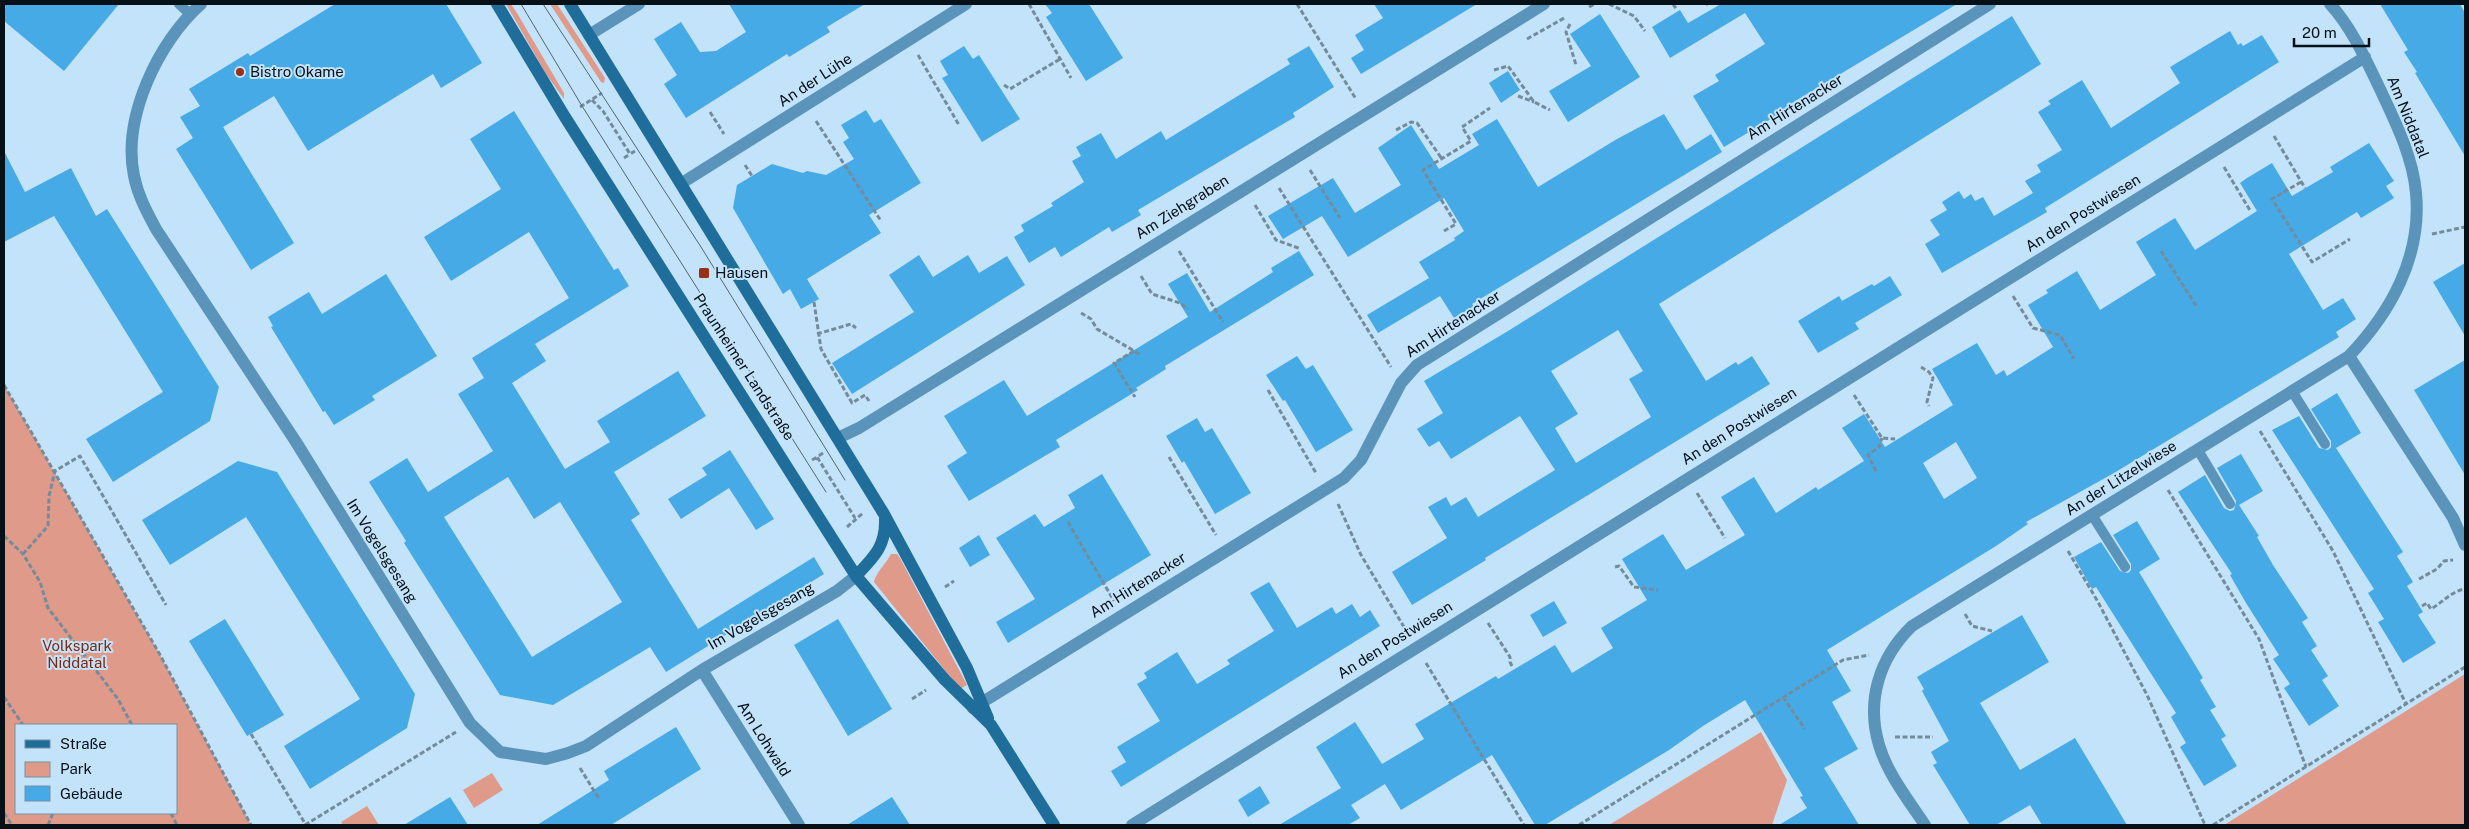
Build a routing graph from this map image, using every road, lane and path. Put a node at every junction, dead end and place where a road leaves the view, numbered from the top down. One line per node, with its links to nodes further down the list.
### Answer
1 (179, 4): 17 (lane)
2 (201, 4): 17 (street, Im Vogelsgesang)
3 (497, 4): 120 (main road, Praunheimer Landstraße)
4 (570, 4): 21 (main road, Praunheimer Landstraße)
5 (639, 4): 21 (street)
6 (966, 4): 22 (street, An der Lühe)
7 (1029, 4): 25 (path)
8 (1296, 4): 38 (path)
9 (1544, 4): 38 (street, Am Ziehgraben)
10 (1595, 4): 15 (path)
11 (1610, 4): 20 (path)
12 (1673, 4): 16 (path)
13 (1990, 4): 81 (street, Am Hirtenacker)
14 (2330, 4): 24 (street, Am Niddatal)
15 (1589, 7)
16 (1677, 10)
17 (190, 14): 140 (street, Im Vogelsgesang)
18 (1566, 16): 23 (path)
19 (1570, 24): 26 (path)
20 (1644, 31)
21 (589, 34): 54 (main road, Praunheimer Landstraße)
22 (909, 39): 40 (path); 54 (street, An der Lühe)
23 (1527, 39)
24 (2364, 57): 62 (street, Am Niddatal); 156 (street, An den Postwiesen)
25 (1060, 59): 28 (path); 29 (path)
26 (1576, 65)
27 (1494, 70): 33 (path)
28 (1071, 78)
29 (1004, 85)
30 (605, 91): 32 (path)
31 (1518, 96): 33 (path)
32 (592, 100): 36 (path); 45 (path)
33 (1534, 102): 35 (path)
34 (1490, 108): 47 (path)
35 (1550, 110)
36 (574, 112)
37 (710, 112): 43 (path)
38 (1366, 114): 51 (street, Am Ziehgraben)
39 (816, 121): 59 (path)
40 (959, 125)
41 (1396, 130): 47 (path)
42 (2272, 131): 53 (path)
43 (728, 142)
44 (635, 151): 45 (path)
45 (630, 154): 46 (path)
46 (624, 158)
47 (1442, 159): 61 (path)
48 (2222, 162): 57 (path)
49 (745, 166): 52 (path)
50 (1307, 166): 58 (path)
51 (1269, 172): 63 (street, Am Ziehgraben); 81 (path)
52 (752, 176)
53 (2301, 182): 55 (path); 64 (path)
54 (682, 183): 90 (main road, Praunheimer Landstraße)
55 (2305, 188)
56 (1252, 200): 65 (path)
57 (2251, 212)
58 (1340, 218)
59 (881, 221)
60 (2465, 227): 62 (path)
61 (1444, 231)
62 (2414, 234): 78 (street, Am Niddatal)
63 (1169, 235): 73 (path); 90 (street, Am Ziehgraben)
64 (2350, 239)
65 (1301, 249)
66 (2161, 251): 70 (path)
67 (1138, 271): 71 (path)
68 (2011, 294): 79 (path)
69 (814, 302): 75 (path)
70 (2197, 307)
71 (1188, 309)
72 (1078, 312): 76 (path)
73 (1224, 322)
74 (856, 328): 75 (path)
75 (817, 334): 87 (path)
76 (1134, 351): 77 (path); 86 (path)
77 (1141, 355)
78 (2349, 356): 84 (street, An der Litzelwiese); 114 (street)
79 (2074, 359)
80 (1921, 366): 88 (path)
81 (1401, 383): 103 (street, Am Hirtenacker)
82 (4, 385): 99 (path)
83 (1268, 390): 103 (path)
84 (2292, 391): 89 (street, An der Litzelwiese); 93 (lane)
85 (1853, 393): 91 (path)
86 (1135, 397)
87 (872, 406)
88 (1929, 406)
89 (2251, 416): 94 (street, An der Litzelwiese); 138 (path)
90 (838, 438): 106 (main road, Praunheimer Landstraße)
91 (1882, 438): 92 (path); 100 (path)
92 (1895, 439)
93 (2325, 444)
94 (2198, 450): 101 (street, An der Litzelwiese); 104 (lane)
95 (823, 453): 96 (path)
96 (817, 457): 98 (path); 108 (path)
97 (1169, 457): 115 (path)
98 (812, 460)
99 (55, 471): 116 (path); 124 (path); 152 (path)
100 (1876, 471)
101 (2159, 474): 107 (street, An der Litzelwiese); 148 (path)
102 (1696, 490): 113 (path)
103 (1327, 491): 115 (street, Am Hirtenacker)
104 (2230, 504)
105 (870, 509): 108 (path)
106 (884, 514): 120 (main road); 139 (main road, Praunheimer Landstraße)
107 (2092, 515): 112 (street, An der Litzelwiese); 119 (lane)
108 (855, 518): 110 (path)
109 (1068, 522): 127 (path)
110 (846, 528)
111 (4, 536): 116 (path)
112 (2058, 536): 130 (street, An der Litzelwiese); 159 (path)
113 (1725, 538)
114 (2465, 545)
115 (1225, 551): 127 (street, Am Hirtenacker)
116 (23, 554): 142 (path)
117 (2458, 558): 121 (path)
118 (1615, 567): 123 (path)
119 (2125, 567)
120 (856, 576): 133 (street, Im Vogelsgesang); 139 (main road, Praunheimer Landstraße)
121 (2419, 579)
122 (2465, 589): 125 (path)
123 (1658, 590)
124 (166, 605)
125 (2422, 606)
126 (1962, 609): 129 (path)
127 (1122, 614): 139 (street, Am Hirtenacker)
128 (1487, 621): 132 (path)
129 (1992, 631)
130 (1889, 652): 136 (path); 158 (street, An der Litzelwiese)
131 (2465, 667): 138 (path)
132 (1513, 668)
133 (702, 670): 140 (street, Im Vogelsgesang); 154 (street, Am Lohwald)
134 (926, 690): 137 (path)
135 (4, 697): 141 (path)
136 (1784, 697): 143 (path); 157 (path)
137 (912, 699)
138 (2406, 704): 148 (path)
139 (978, 705): 155 (main road, Praunheimer Landstraße)
140 (470, 723): 153 (path)
141 (22, 724)
142 (131, 724)
143 (1805, 729)
144 (251, 734): 153 (path)
145 (1892, 737): 146 (path)
146 (1933, 737)
147 (579, 765): 149 (path)
148 (2306, 767): 160 (path)
149 (599, 799)
150 (4, 813): 151 (path)
151 (12, 825)
152 (251, 825)
153 (306, 825)
154 (799, 825)
155 (1054, 825)
156 (1132, 825)
157 (1579, 825)
158 (1925, 825)
159 (2206, 825)
160 (2213, 825)

